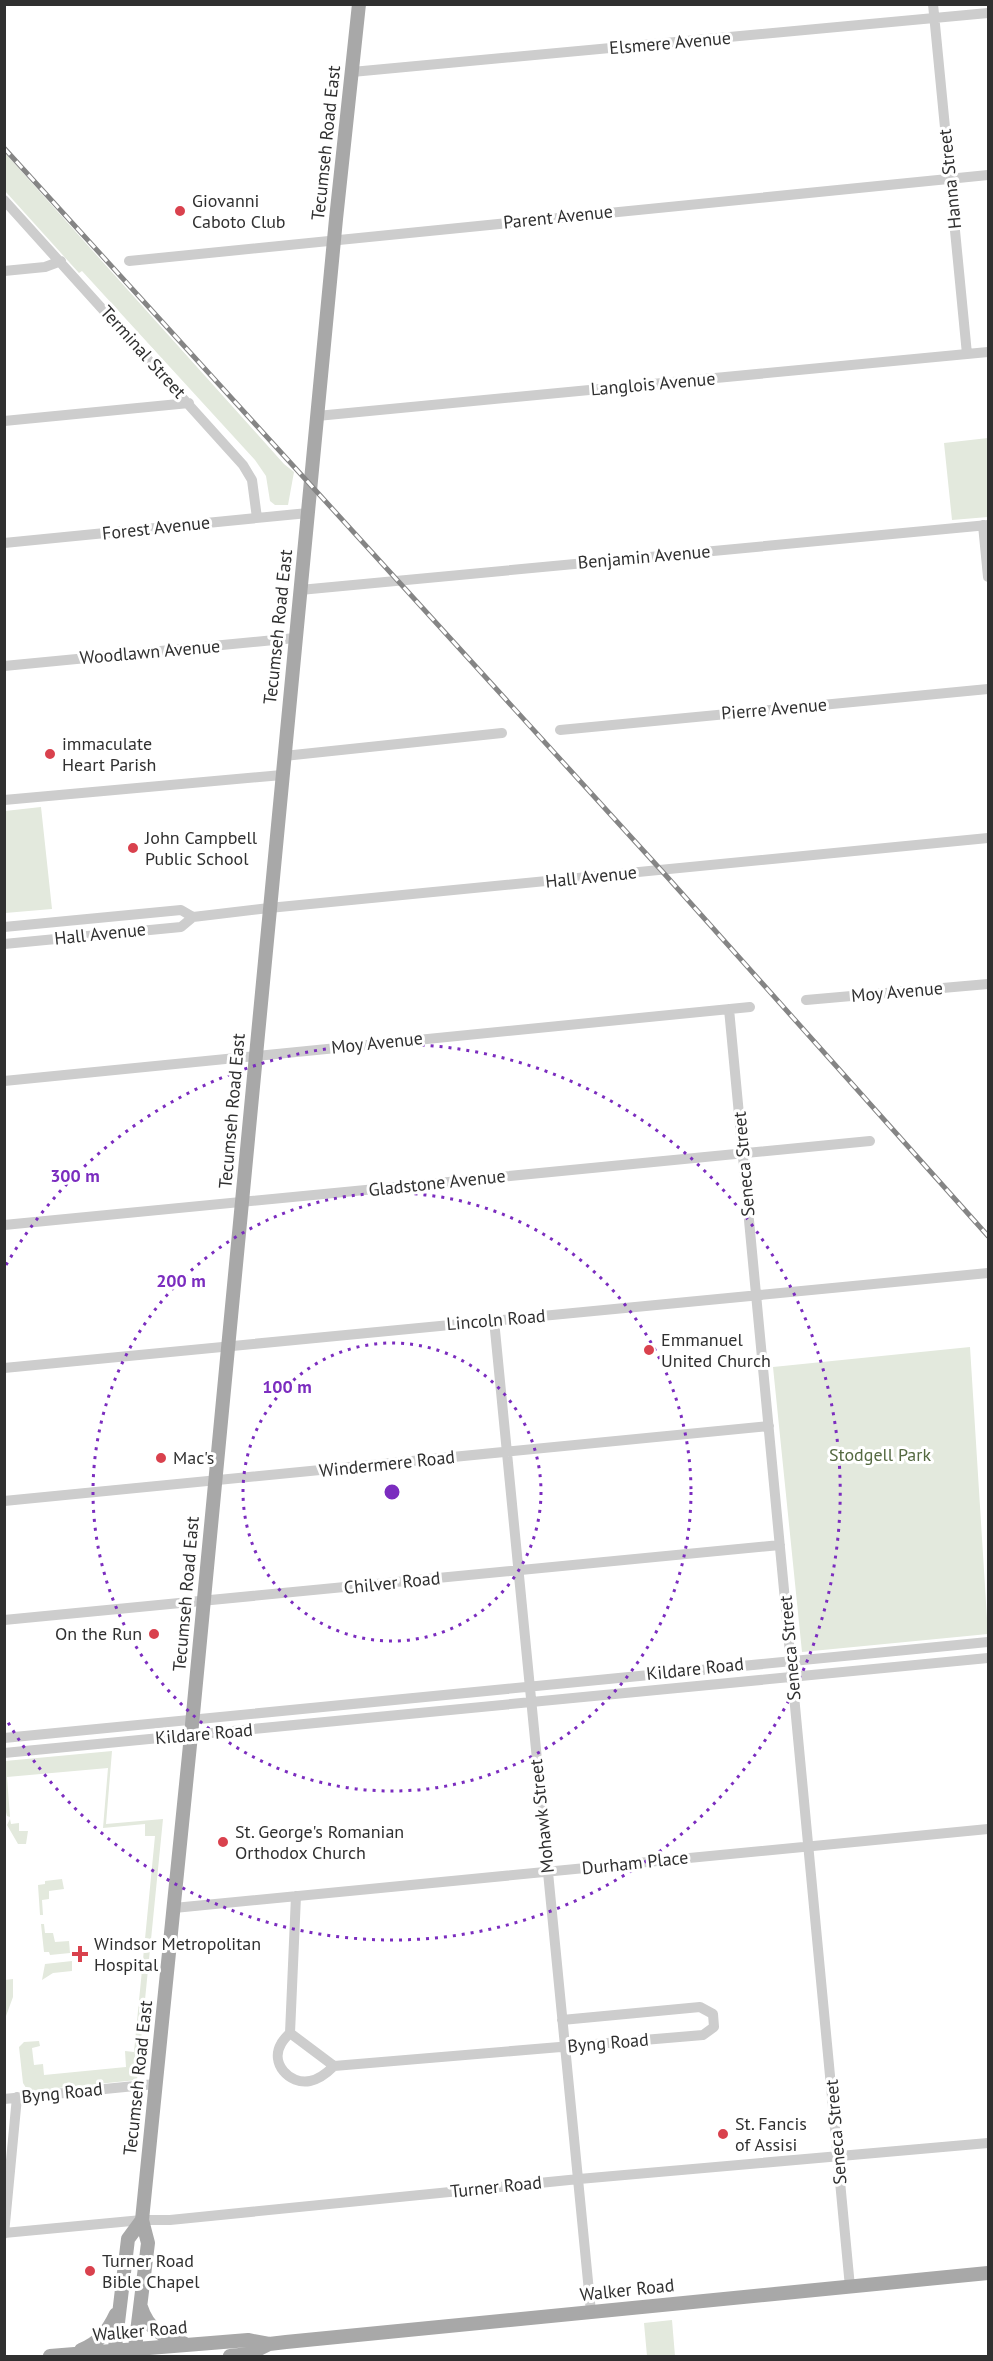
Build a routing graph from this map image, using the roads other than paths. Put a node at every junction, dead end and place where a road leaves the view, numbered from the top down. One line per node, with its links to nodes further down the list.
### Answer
1 (360, 4): 5 (main road, Tecumseh Road East)
2 (933, 4): 4 (street, Hanna Street)
3 (988, 13): 4 (street, Elsmere Avenue)
4 (934, 17): 5 (street, Elsmere Avenue); 7 (street, Hanna Street)
5 (352, 72): 9 (main road, Tecumseh Road East)
6 (988, 175): 7 (street, Parent Avenue)
7 (950, 179): 9 (street, Parent Avenue); 14 (street, Hanna Street)
8 (4, 200): 10 (street, Terminal Street)
9 (334, 240): 11 (street, Parent Avenue); 16 (main road, Tecumseh Road East)
10 (61, 261): 12 (street); 15 (street, Terminal Street)
11 (129, 261)
12 (4, 271)
13 (988, 352): 14 (street, Langlois Avenue)
14 (967, 354): 16 (street, Langlois Avenue)
15 (189, 403): 17 (street); 19 (street, Terminal Street)
16 (317, 416): 18 (main road, Tecumseh Road East)
17 (4, 421)
18 (308, 513): 19 (street, Forest Avenue); 23 (main road, Tecumseh Road East)
19 (257, 518): 21 (street, Forest Avenue)
20 (986, 525): 22 (street); 23 (street, Benjamin Avenue)
21 (4, 543)
22 (988, 577)
23 (300, 590): 24 (main road, Tecumseh Road East)
24 (295, 638): 25 (street, Woodlawn Avenue); 29 (main road, Tecumseh Road East)
25 (4, 666)
26 (988, 689): 27 (street, Pierre Avenue)
27 (560, 730)
28 (502, 733): 29 (street)
29 (284, 756): 30 (main road, Tecumseh Road East)
30 (282, 775): 31 (street); 33 (main road, Tecumseh Road East)
31 (4, 800)
32 (988, 838): 33 (street, Hall Avenue)
33 (269, 908): 34 (street, Hall Avenue); 41 (main road, Tecumseh Road East)
34 (193, 917): 35 (street, Hall Avenue); 36 (street, Hall Avenue)
35 (4, 927)
36 (4, 944)
37 (988, 984): 38 (street, Moy Avenue)
38 (806, 1000)
39 (750, 1007): 40 (street, Moy Avenue)
40 (729, 1009): 41 (street, Moy Avenue); 44 (street, Seneca Street)
41 (256, 1054): 42 (street, Moy Avenue); 45 (main road, Tecumseh Road East)
42 (4, 1081)
43 (870, 1141): 44 (street, Gladstone Avenue)
44 (743, 1154): 45 (street, Gladstone Avenue); 48 (street, Seneca Street)
45 (242, 1202): 46 (street, Gladstone Avenue); 50 (main road, Tecumseh Road East)
46 (4, 1225)
47 (988, 1273): 48 (street, Lincoln Road)
48 (756, 1296): 49 (street, Lincoln Road); 52 (street, Seneca Street)
49 (494, 1320): 50 (street, Lincoln Road); 53 (street, Mohawk Street)
50 (228, 1346): 51 (street, Lincoln Road); 54 (main road, Tecumseh Road East)
51 (4, 1368)
52 (769, 1426): 53 (street, Windermere Road); 56 (street, Seneca Street)
53 (507, 1452): 54 (street, Windermere Road); 57 (street, Mohawk Street)
54 (215, 1481): 55 (street, Windermere Road); 58 (main road, Tecumseh Road East)
55 (4, 1501)
56 (780, 1545): 57 (street, Chilver Road); 62 (street, Seneca Street)
57 (518, 1571): 58 (street, Chilver Road); 64 (street, Mohawk Street)
58 (204, 1600): 59 (street, Chilver Road); 68 (main road, Tecumseh Road East)
59 (4, 1620)
60 (988, 1642): 62 (street, Kildare Road)
61 (988, 1658): 63 (street, Kildare Road)
62 (791, 1662): 63 (street, Seneca Street); 64 (street, Kildare Road)
63 (793, 1677): 66 (street, Kildare Road); 73 (street, Seneca Street)
64 (530, 1686): 65 (street, Kildare Road); 66 (street, Mohawk Street)
65 (402, 1699): 67 (street); 68 (street, Kildare Road)
66 (531, 1702): 67 (street, Kildare Road); 74 (street, Mohawk Street)
67 (404, 1715): 69 (street, Kildare Road)
68 (193, 1719): 69 (main road, Tecumseh Road East); 70 (street, Kildare Road)
69 (192, 1735): 71 (street, Kildare Road); 76 (main road, Tecumseh Road East)
70 (4, 1738)
71 (4, 1753)
72 (988, 1829): 73 (street, Durham Place)
73 (809, 1846): 74 (street, Durham Place); 85 (street, Seneca Street)
74 (548, 1871): 75 (street, Durham Place); 77 (street, Mohawk Street)
75 (296, 1896): 76 (street, Durham Place); 78 (street, Byng Road)
76 (174, 1908): 81 (main road, Tecumseh Road East)
77 (562, 2020): 79 (street, Mohawk Street); 79 (street, Byng Road)
78 (290, 2033): 80 (street); 80 (street, Byng Road)
79 (565, 2047): 80 (street, Byng Road); 86 (street, Mohawk Street)
80 (334, 2066)
81 (155, 2084): 82 (street, Byng Road); 87 (main road, Tecumseh Road East)
82 (17, 2097): 83 (street, Byng Road); 88 (street)
83 (4, 2099)
84 (988, 2143): 85 (street, Turner Road)
85 (838, 2156): 86 (street, Turner Road); 90 (street, Seneca Street)
86 (579, 2179): 87 (street, Turner Road); 93 (street, Mohawk Street)
87 (142, 2220): 88 (street, Turner Road); 91 (main road, Tecumseh Road East); 92 (main road, Tecumseh Road East)
88 (5, 2233)
89 (988, 2273): 90 (main road, Walker Road)
90 (850, 2287): 93 (main road, Walker Road)
91 (122, 2301): 97 (main road, Tecumseh Road East); 98 (main road)
92 (141, 2305): 94 (main road); 96 (main road, Tecumseh Road East)
93 (591, 2312): 95 (main road, Walker Road)
94 (187, 2344): 95 (main road, Walker Road); 96 (main road, Walker Road)
95 (269, 2344): 100 (main road, Walker Road)
96 (135, 2353): 97 (main road, Walker Road)
97 (114, 2354): 98 (main road, Walker Road)
98 (72, 2355): 99 (main road, Walker Road)
99 (50, 2356)
100 (230, 2356)

